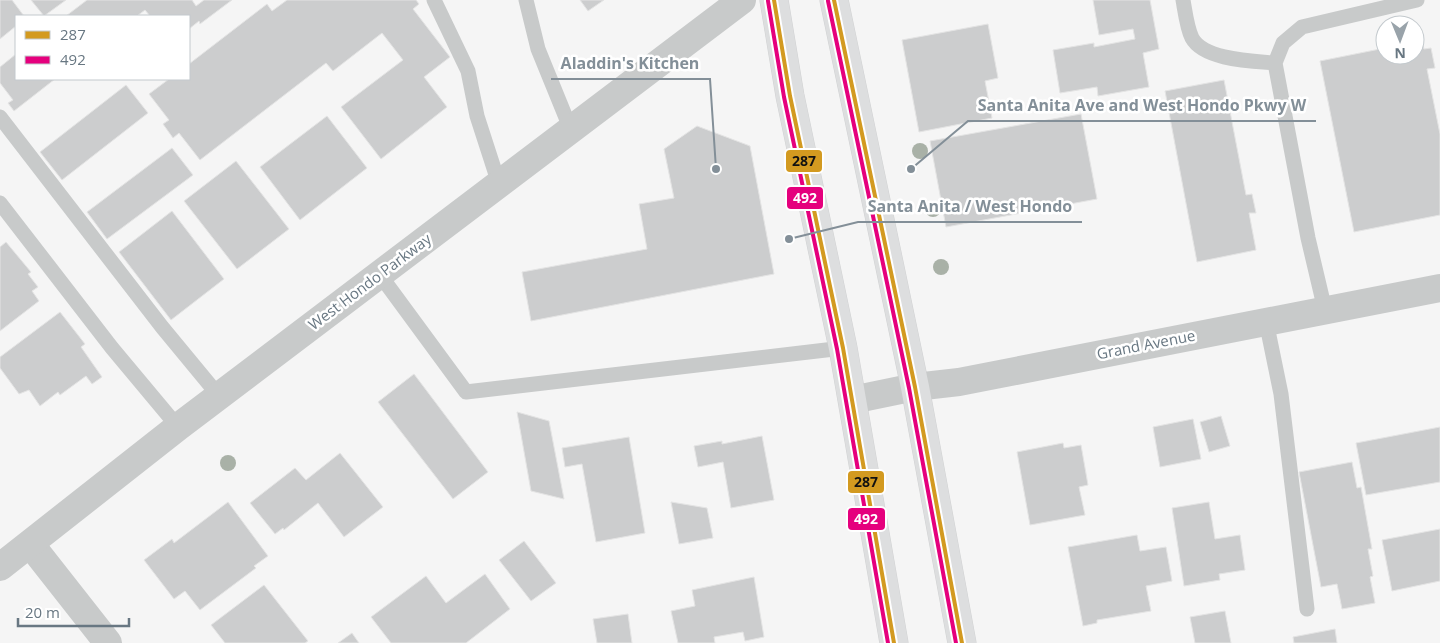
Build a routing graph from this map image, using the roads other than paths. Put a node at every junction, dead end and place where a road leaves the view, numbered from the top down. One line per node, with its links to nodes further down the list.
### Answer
1 (434, 0): 11 (lane)
2 (526, 0): 10 (lane)
3 (742, 0): 10 (street, West Hondo Parkway)
4 (774, 0): 17 (main road)
5 (834, 0): 18 (main road)
6 (1183, 0): 8 (lane)
7 (1417, 0): 8 (lane)
8 (1275, 63): 15 (lane)
9 (0, 117): 19 (lane)
10 (571, 130): 11 (street, West Hondo Parkway)
11 (499, 184): 13 (street, West Hondo Parkway)
12 (0, 203): 21 (lane)
13 (380, 275): 17 (lane); 19 (street, West Hondo Parkway)
14 (1440, 288): 15 (street, Grand Avenue)
15 (1325, 310): 16 (street, Grand Avenue)
16 (1266, 321): 18 (street, Grand Avenue); 24 (lane)
17 (843, 348): 20 (main road)
18 (915, 387): 20 (street, Grand Avenue); 27 (main road)
19 (219, 396): 21 (street, West Hondo Parkway)
20 (852, 400): 26 (main road)
21 (178, 427): 22 (street, West Hondo Parkway)
22 (31, 545): 23 (street, West Hondo Parkway); 25 (street)
23 (0, 567)
24 (1308, 609)
25 (108, 643)
26 (894, 643)
27 (962, 643)

